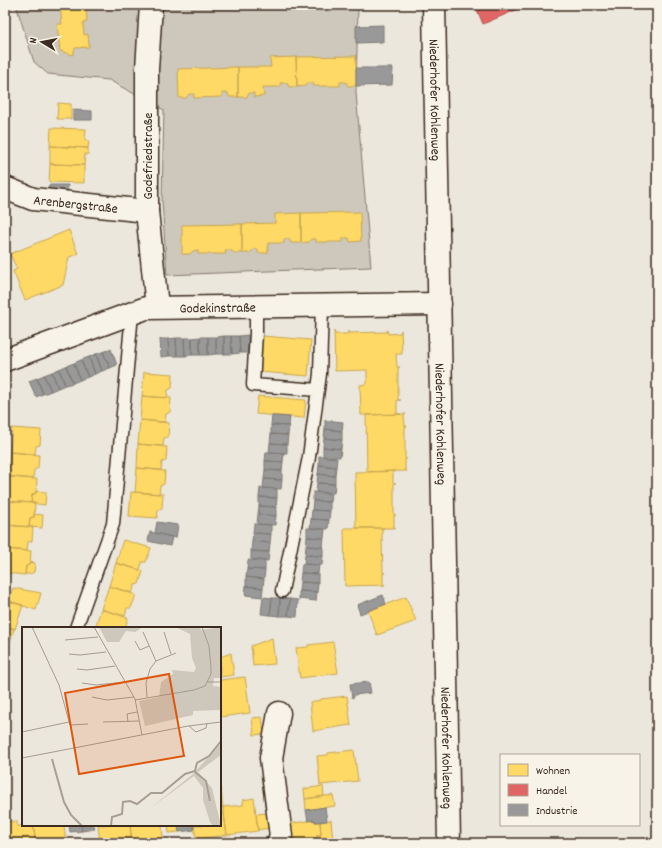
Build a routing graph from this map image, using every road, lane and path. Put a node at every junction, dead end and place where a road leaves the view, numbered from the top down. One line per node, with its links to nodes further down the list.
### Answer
1 (151, 5): 4 (street, Godefriedstraße)
2 (434, 5): 5 (street, Niederhofer Kohlenweg)
3 (5, 188): 4 (street, Arenbergstraße)
4 (147, 211): 8 (street, Godefriedstraße)
5 (440, 304): 6 (street, Godekinstraße); 16 (street, Niederhofer Kohlenweg)
6 (322, 305): 7 (street, Godekinstraße); 11 (lane)
7 (256, 306): 8 (street, Godekinstraße); 11 (lane)
8 (158, 307): 9 (street, Godekinstraße)
9 (132, 313): 10 (street, Godekinstraße); 13 (lane)
10 (5, 360)
11 (318, 390): 12 (lane)
12 (282, 591)
13 (76, 627)
14 (279, 713): 15 (street)
15 (278, 843)
16 (449, 843)

